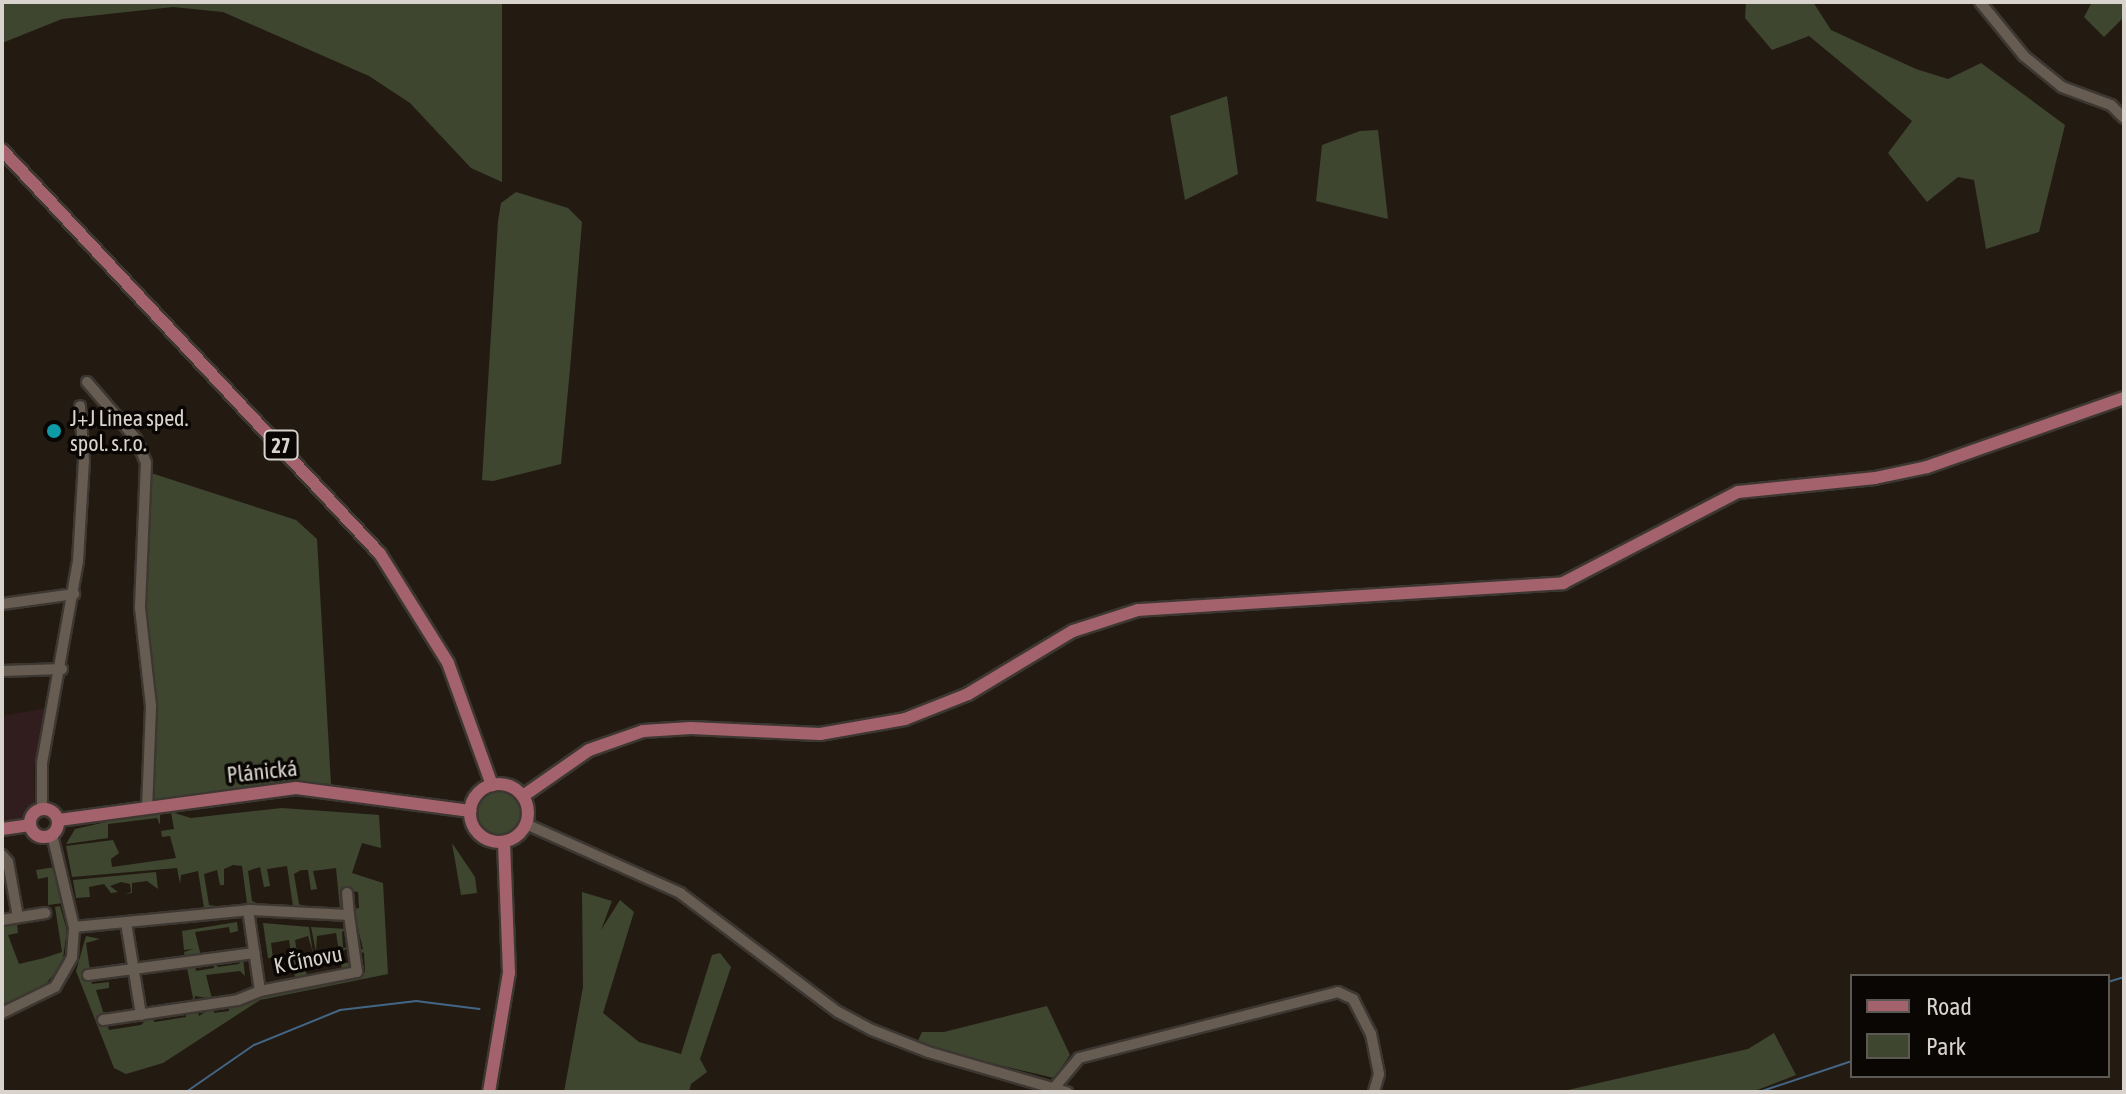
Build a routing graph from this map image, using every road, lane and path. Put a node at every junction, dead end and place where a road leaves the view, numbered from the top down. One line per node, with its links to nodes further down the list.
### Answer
1 (1980, 2): 2 (street)
2 (2124, 118)
3 (2, 150): 11 (main road, 27)
4 (87, 382): 13 (street)
5 (2124, 398): 12 (main road)
6 (80, 406): 7 (street)
7 (74, 594): 8 (street); 9 (street)
8 (2, 604)
9 (62, 669): 10 (street); 14 (street)
10 (2, 671)
11 (492, 785): 12 (main road); 15 (main road)
12 (523, 796): 17 (main road)
13 (147, 808): 15 (main road, Plánická); 16 (main road, Plánická)
14 (42, 809): 16 (main road); 18 (main road)
15 (470, 811): 21 (main road)
16 (59, 820): 20 (main road)
17 (526, 824): 21 (main road); 38 (street)
18 (30, 825): 19 (main road); 20 (main road)
19 (2, 829)
20 (52, 835): 30 (street)
21 (504, 842): 39 (main road)
22 (2, 855): 27 (street)
23 (347, 893): 26 (street, K Čínovu)
24 (248, 910): 26 (street, K Čínovu); 29 (street, K Čínovu); 31 (street, K Čínovu)
25 (45, 913): 27 (street)
26 (349, 915): 34 (street, K Čínovu)
27 (18, 917): 28 (street)
28 (2, 920)
29 (126, 923): 30 (street, K Čínovu); 32 (street)
30 (74, 927): 35 (street)
31 (255, 953): 32 (street, K Čínovu); 34 (street, K Čínovu)
32 (134, 968): 33 (street, K Čínovu); 36 (street)
33 (88, 975)
34 (260, 991): 36 (street, K Čínovu)
35 (2, 1013)
36 (141, 1015): 37 (street, K Čínovu)
37 (103, 1020)
38 (1054, 1088): 40 (street); 41 (street)
39 (489, 1092)
40 (1067, 1092)
41 (1374, 1092)

